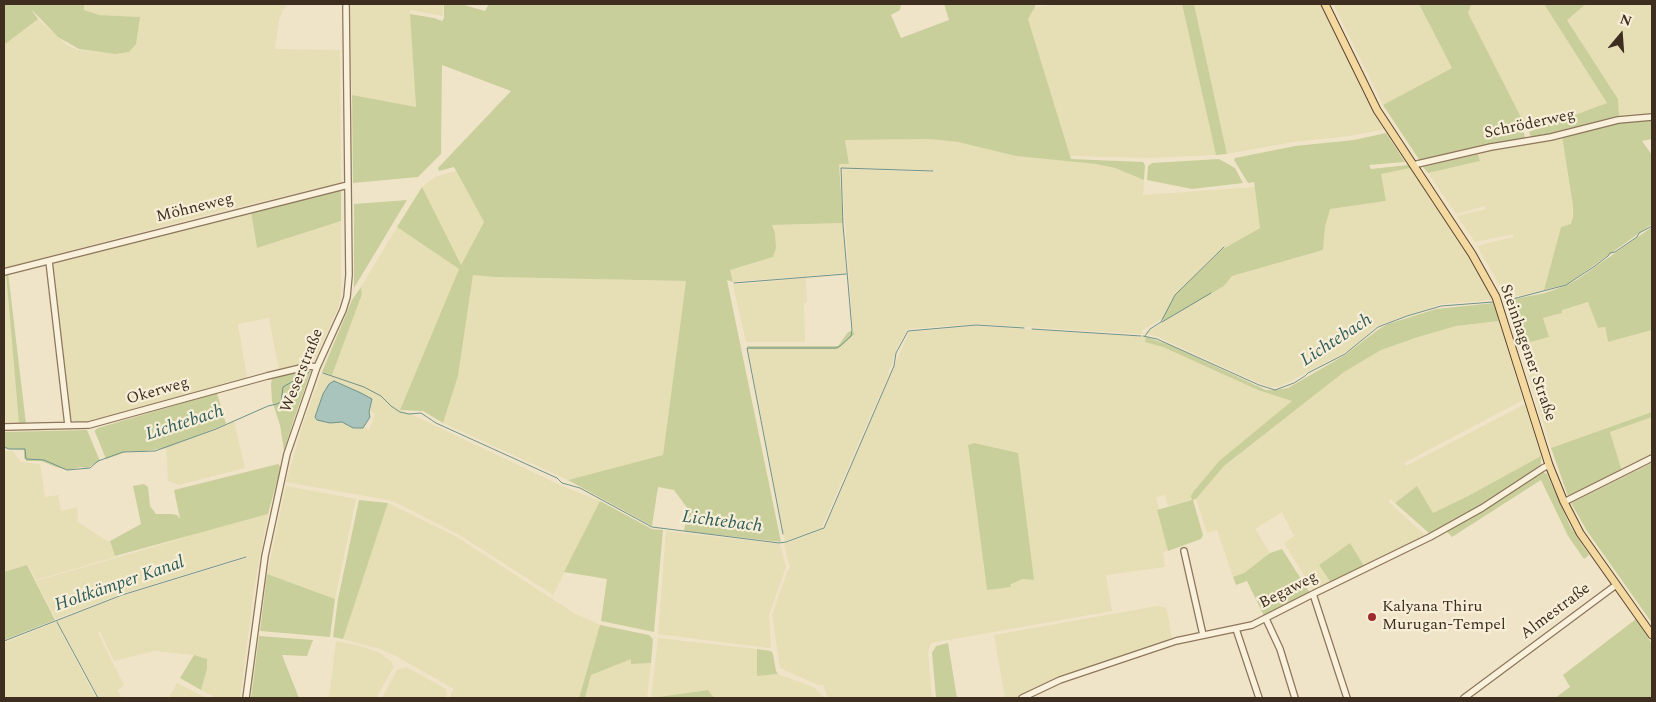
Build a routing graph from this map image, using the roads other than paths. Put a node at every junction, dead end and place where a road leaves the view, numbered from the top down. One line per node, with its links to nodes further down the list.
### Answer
1 (346, 4): 5 (street, Weserstraße)
2 (1325, 4): 4 (main road, Steinhagener Straße)
3 (1652, 117): 4 (street, Schröderweg)
4 (1413, 164): 12 (main road, Steinhagener Straße)
5 (348, 185): 6 (street, Möhneweg); 8 (street, Weserstraße)
6 (48, 261): 7 (street, Möhneweg); 9 (street)
7 (4, 272)
8 (317, 368): 9 (street, Okerweg); 21 (street, Weserstraße)
9 (68, 425): 10 (street, Okerweg)
10 (4, 427)
11 (1652, 458): 13 (street)
12 (1549, 465): 13 (main road, Steinhagener Straße); 16 (street, Begaweg)
13 (1564, 502): 15 (main road, Steinhagener Straße)
14 (1184, 551): 19 (street)
15 (1616, 585): 20 (main road, Steinhagener Straße); 26 (street, Almestraße)
16 (1314, 594): 17 (street, Begaweg); 25 (street)
17 (1266, 619): 18 (street, Begaweg); 24 (street)
18 (1236, 629): 19 (street, Begaweg); 23 (street)
19 (1204, 635): 22 (street, Begaweg)
20 (1652, 635)
21 (246, 698)
22 (1022, 698)
23 (1259, 698)
24 (1295, 698)
25 (1347, 698)
26 (1464, 698)

